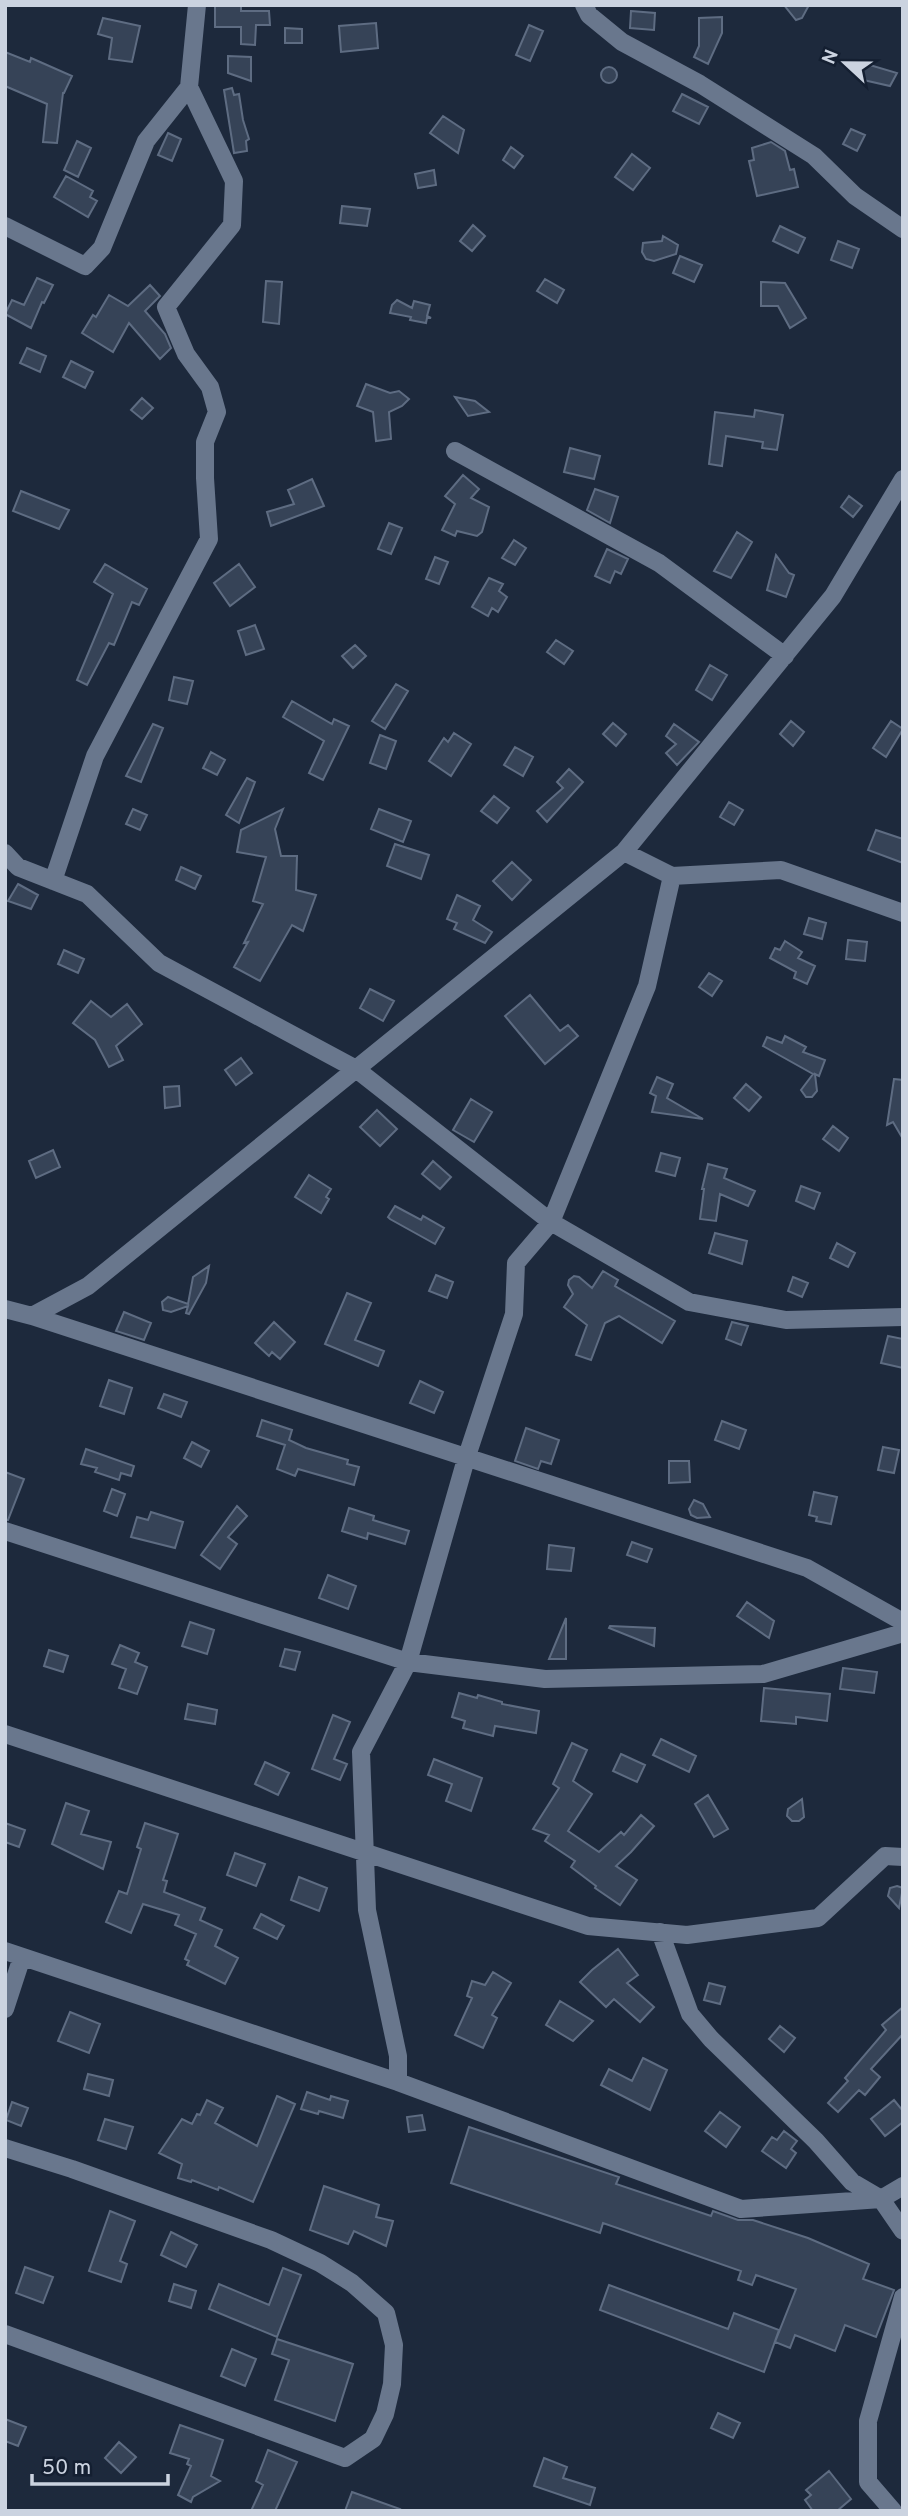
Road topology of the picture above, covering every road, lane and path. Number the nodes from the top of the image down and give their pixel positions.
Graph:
1 (197, 5) edge
2 (584, 5) edge
3 (189, 87) junction
4 (5, 226) edge
5 (903, 229) edge
6 (454, 451) dead end
7 (903, 479) edge
8 (785, 656) junction
9 (624, 852) junction
10 (5, 853) edge
11 (672, 876) junction
12 (53, 881) junction
13 (903, 914) edge
14 (356, 1069) junction
15 (551, 1222) junction
16 (5, 1309) edge
17 (32, 1316) junction
18 (903, 1317) edge
19 (466, 1459) junction
20 (5, 1531) edge
21 (903, 1622) edge
22 (903, 1633) edge
23 (408, 1662) junction
24 (5, 1734) edge
25 (365, 1854) junction
26 (903, 1857) edge
27 (660, 1932) junction
28 (14, 1954) edge
29 (5, 2009) edge
30 (398, 2082) junction
31 (5, 2148) edge
32 (903, 2186) edge
33 (881, 2199) junction
34 (903, 2231) edge
35 (903, 2297) edge
36 (5, 2334) edge
37 (893, 2511) edge

1 - 3 street
2 - 5 street
3 - 4 street
3 - 12 street
6 - 8 street
7 - 8 street
8 - 9 street
9 - 11 street
9 - 14 street
10 - 12 street
11 - 13 street
11 - 15 street
12 - 14 street
14 - 15 street
14 - 17 street
15 - 18 street
15 - 19 street
16 - 17 street
17 - 19 street
19 - 21 street
19 - 23 street
20 - 23 street
22 - 23 street
23 - 25 street
24 - 25 street
25 - 27 street
25 - 30 street
26 - 27 street
27 - 33 street
28 - 29 street
28 - 30 street
30 - 33 street
31 - 36 street
32 - 33 street
33 - 34 street
35 - 37 street

